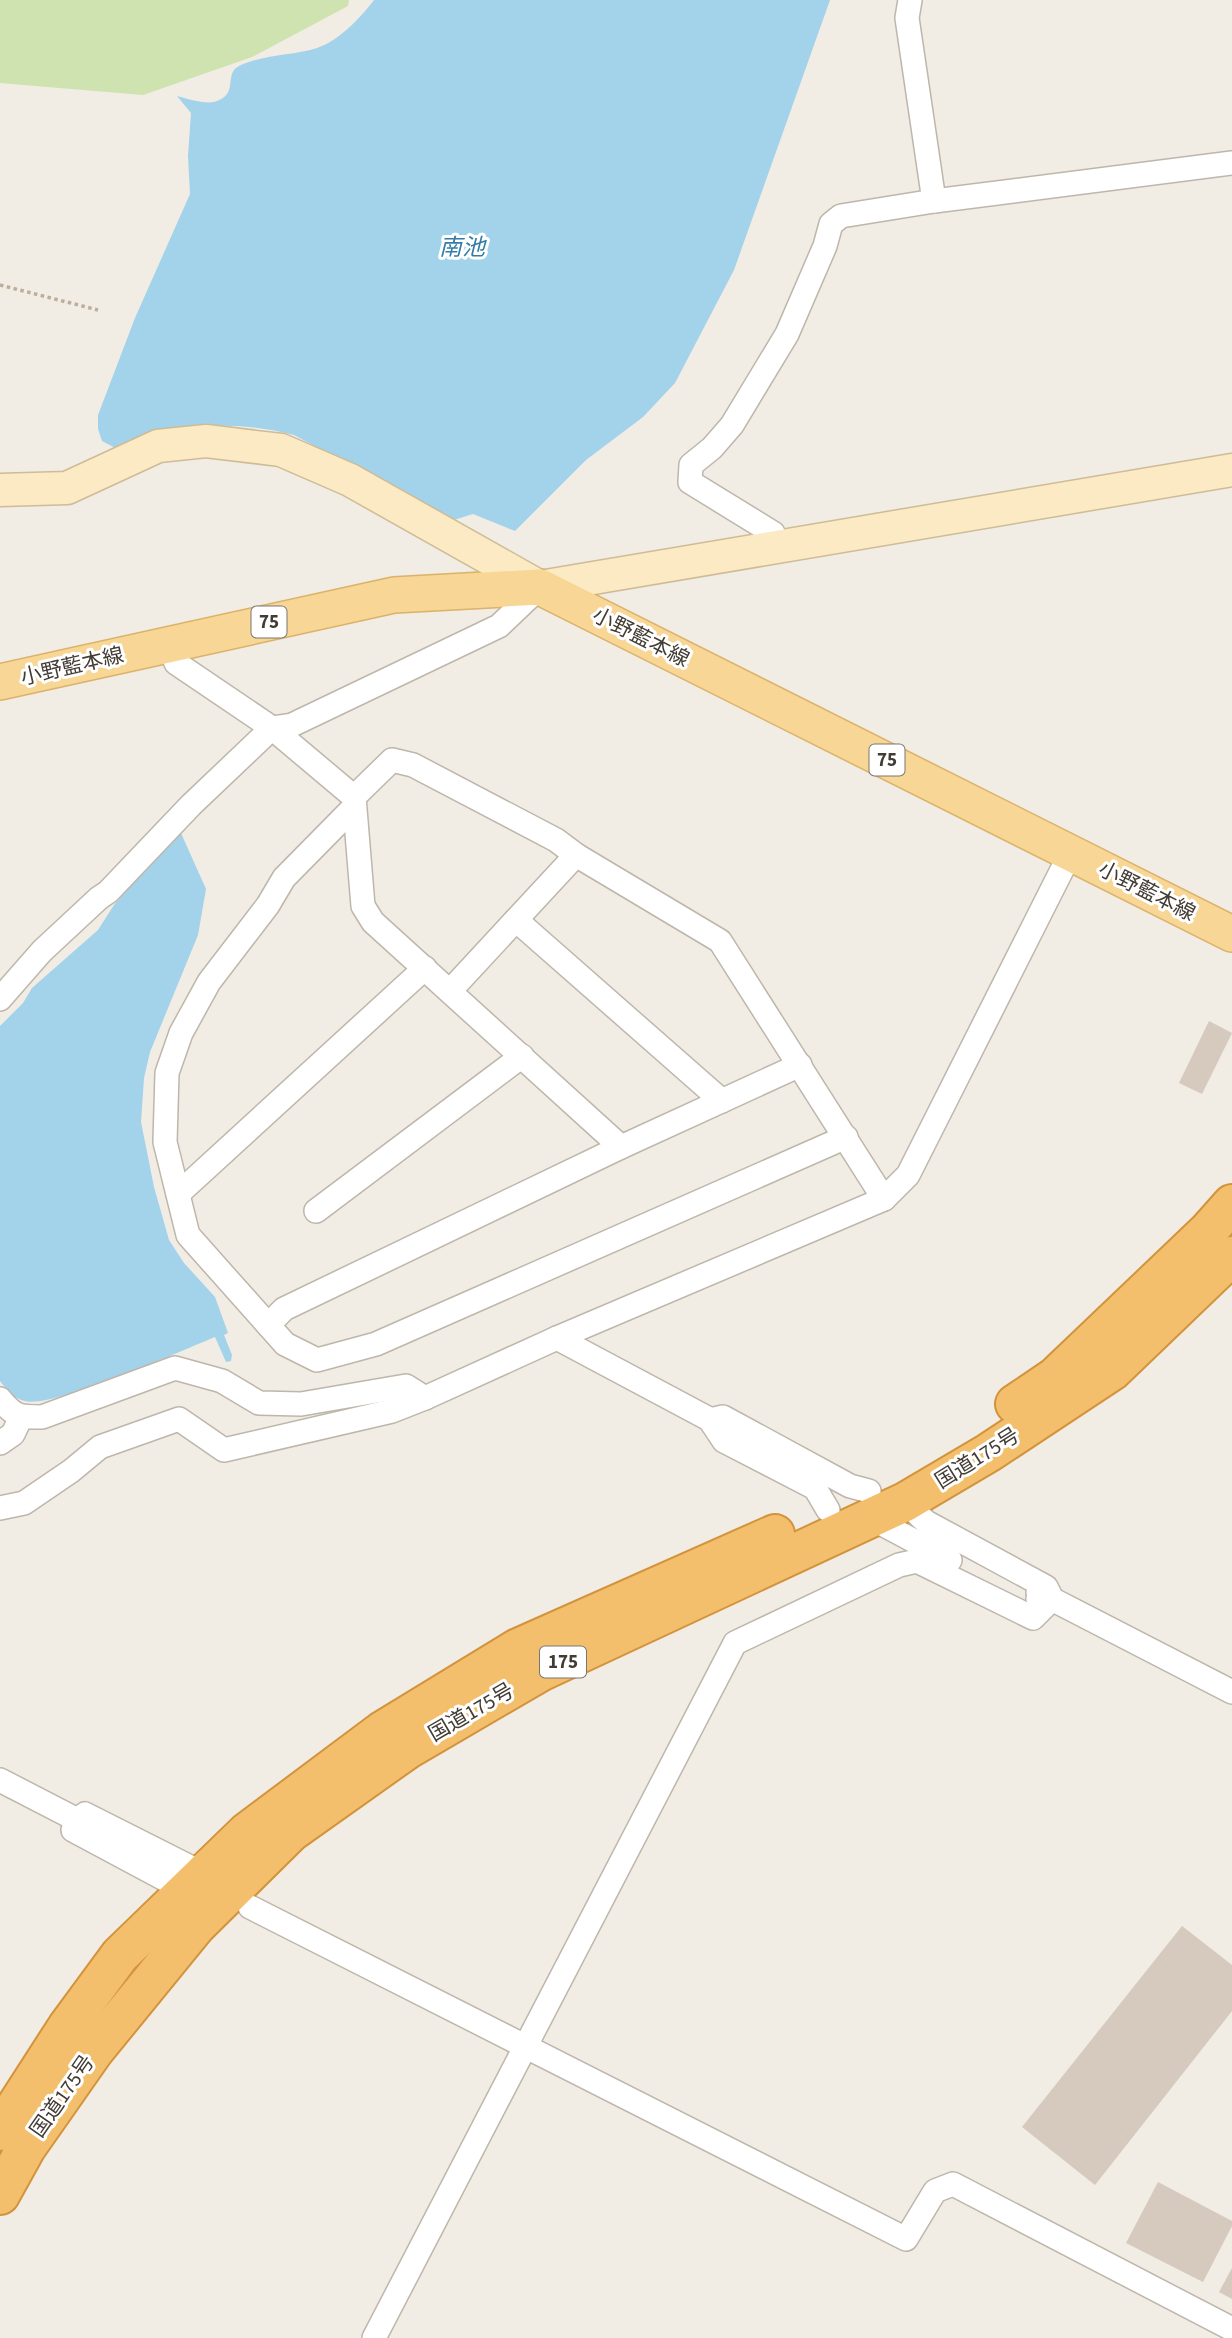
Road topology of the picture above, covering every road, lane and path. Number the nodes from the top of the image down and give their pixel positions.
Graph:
1 (910, 0) edge
2 (1232, 163) edge
3 (934, 201) junction
4 (0, 285) edge
5 (98, 310) dead end
6 (1232, 470) edge
7 (0, 490) edge
8 (776, 545) junction
9 (540, 587) junction
10 (169, 644) junction
11 (0, 682) edge
12 (272, 728) junction
13 (354, 802) junction
14 (1071, 852) junction
15 (576, 855) junction
16 (516, 920) junction
17 (1231, 931) edge
18 (425, 968) junction
19 (450, 991) junction
20 (0, 999) edge
21 (522, 1056) junction
22 (800, 1065) junction
23 (722, 1101) junction
24 (846, 1137) junction
25 (621, 1147) junction
26 (178, 1194) junction
27 (884, 1199) junction
28 (1232, 1204) edge
29 (316, 1211) dead end
30 (1232, 1256) edge
31 (268, 1325) junction
32 (557, 1338) junction
33 (425, 1398) junction
34 (0, 1399) edge
35 (21, 1417) junction
36 (710, 1420) junction
37 (0, 1443) edge
38 (828, 1497) junction
39 (870, 1504) junction
40 (0, 1508) edge
41 (910, 1515) junction
42 (1052, 1599) junction
43 (1232, 1692) edge
44 (0, 1780) edge
45 (211, 1889) junction
46 (526, 2046) junction
47 (0, 2131) edge
48 (0, 2195) edge
49 (1232, 2329) edge
50 (374, 2338) edge

1 - 3 street
2 - 3 street
3 - 8 street
4 - 5 path
6 - 8 street
7 - 9 street
8 - 9 street
9 - 10 main road, 小野藍本線 / 75
9 - 12 street
9 - 14 main road, 小野藍本線 / 75
10 - 11 main road, 小野藍本線 / 75
10 - 12 street
12 - 13 street
12 - 20 street
13 - 15 street
13 - 18 street
13 - 26 street
14 - 17 main road, 小野藍本線 / 75
14 - 27 street
15 - 16 street
15 - 22 street
16 - 19 street
16 - 23 street
18 - 19 street
18 - 26 street
19 - 21 street
21 - 25 street
21 - 29 street
22 - 23 street
22 - 24 street
23 - 25 street
24 - 27 street
24 - 31 street
25 - 31 street
26 - 31 street
27 - 32 street
28 - 39 highway, 国道175号 / 175
30 - 41 highway, 国道175号 / 175
32 - 33 street
32 - 36 street
33 - 35 street
33 - 40 street
34 - 35 street
35 - 37 street
36 - 38 street
36 - 39 street
38 - 39 highway, 国道175号 / 175
38 - 45 highway, 国道175号 / 175
39 - 41 highway, 国道175号 / 175
39 - 42 street
39 - 45 highway, 国道175号 / 175
41 - 42 street
42 - 43 street
42 - 46 street
44 - 45 street
45 - 46 street
45 - 47 highway, 国道175号 / 175
45 - 48 highway, 国道175号 / 175
46 - 49 street
46 - 50 street

